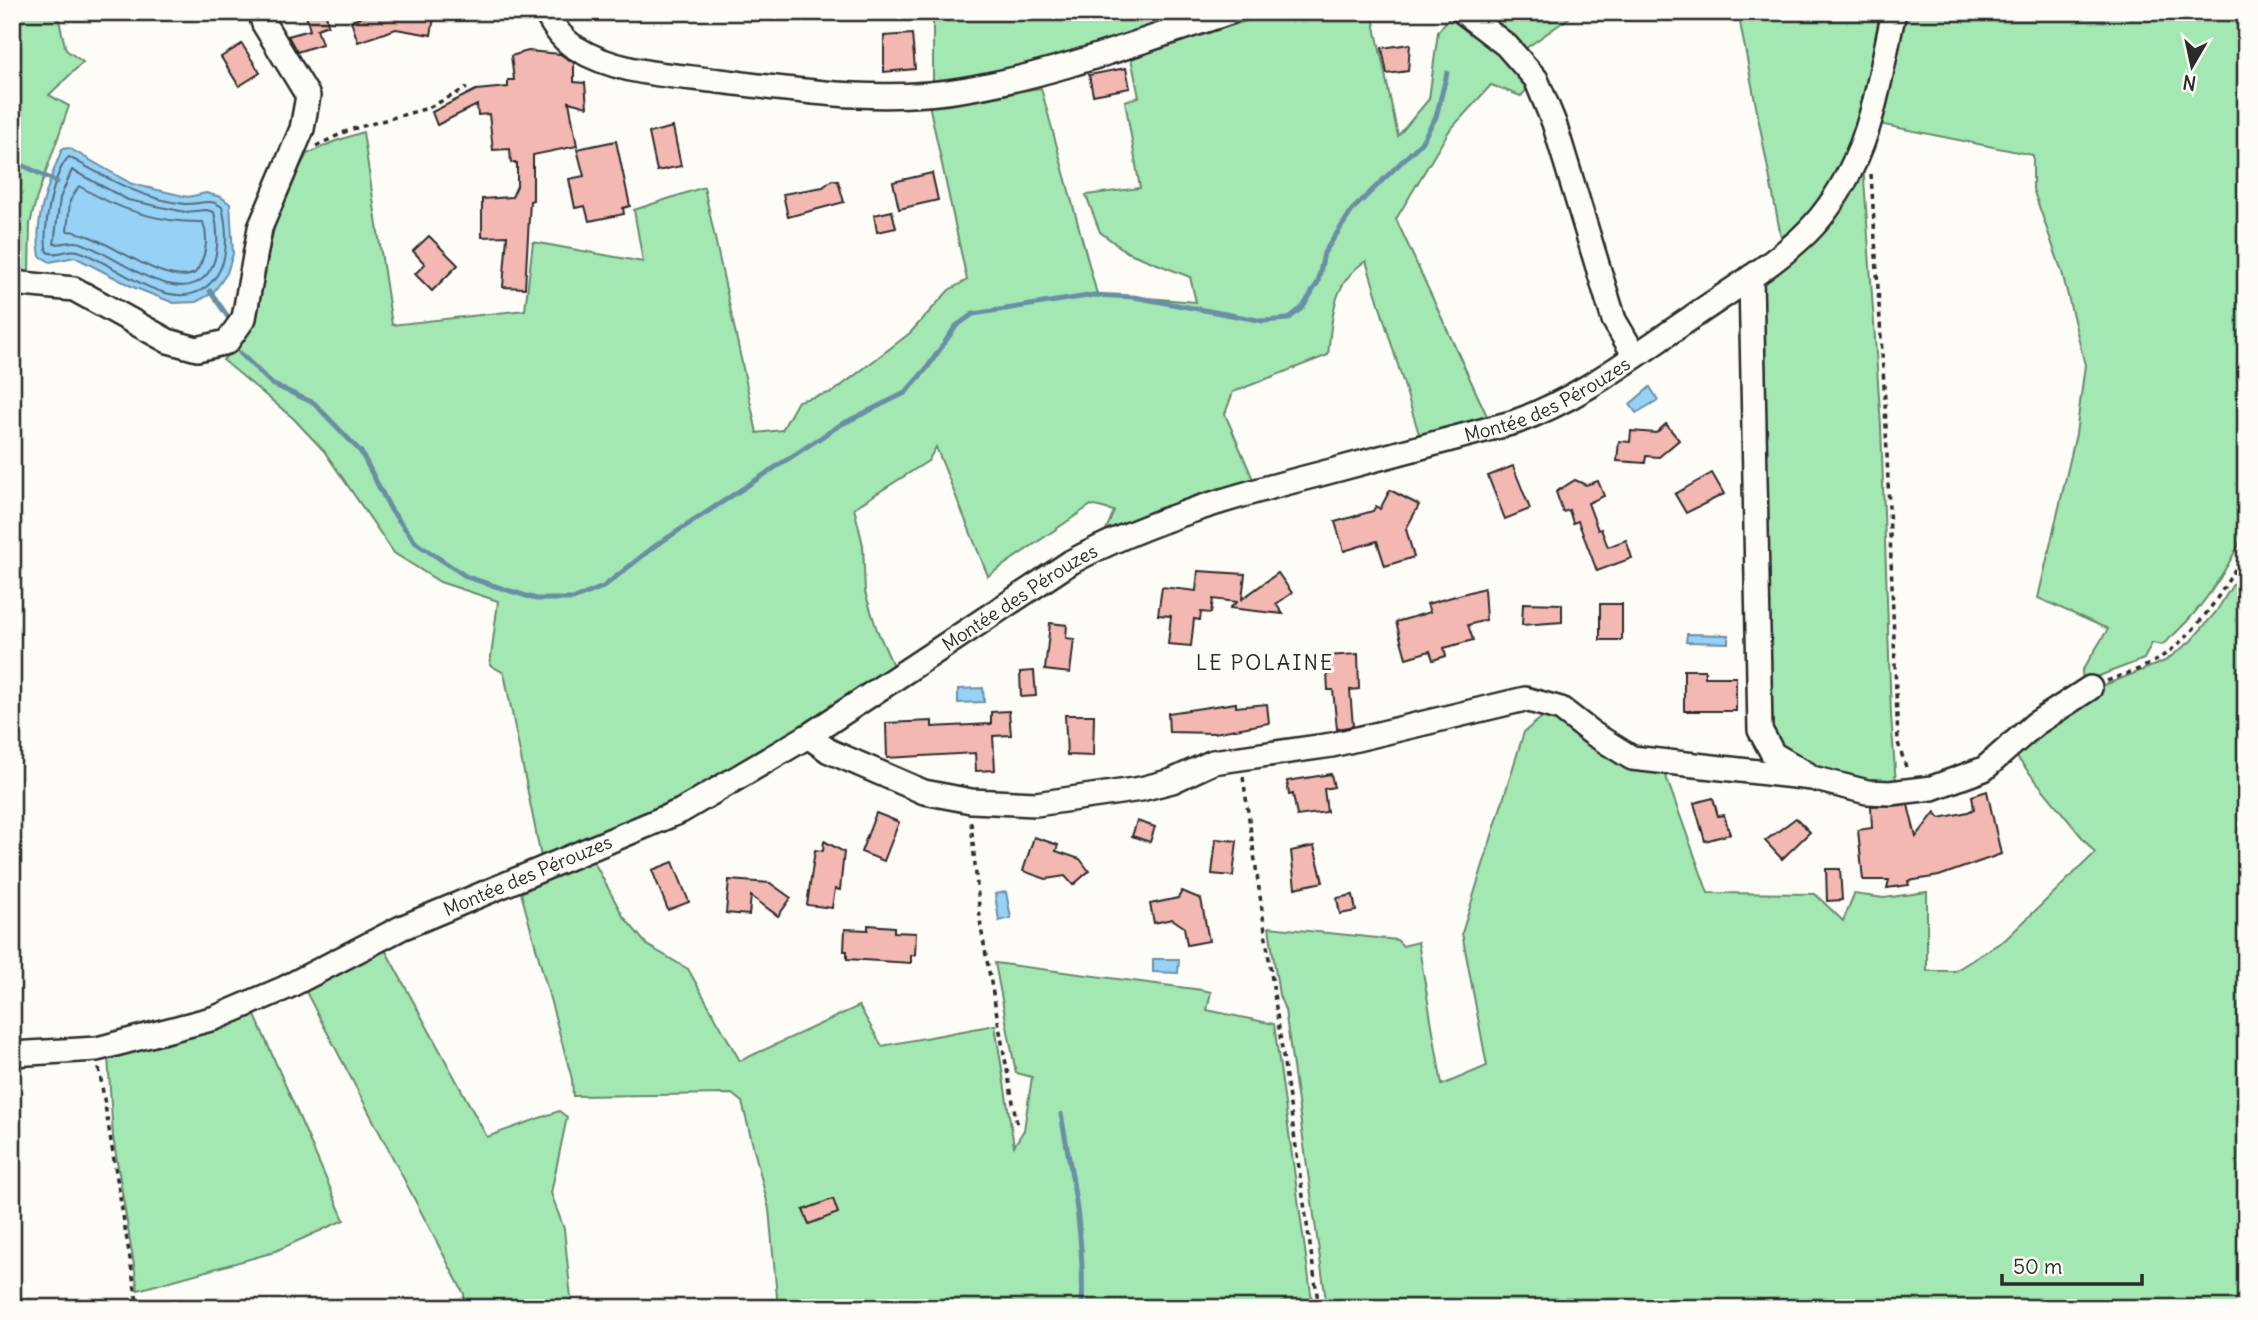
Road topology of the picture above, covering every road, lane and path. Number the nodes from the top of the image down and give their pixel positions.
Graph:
1 (260, 12) edge
2 (546, 12) edge
3 (1230, 12) edge
4 (1463, 12) edge
5 (1894, 12) edge
6 (467, 88) dead end
7 (1863, 140) junction
8 (289, 159) junction
9 (1751, 277) junction
10 (12, 283) edge
11 (1635, 356) junction
12 (2246, 549) edge
13 (2090, 688) joint
14 (808, 736) junction
15 (1240, 758) junction
16 (1812, 778) junction
17 (1914, 792) junction
18 (971, 801) junction
19 (97, 1049) junction
20 (12, 1054) edge
21 (1017, 1124) dead end
22 (138, 1308) edge
23 (1319, 1308) edge

1 - 8 street
2 - 3 street
4 - 11 street
5 - 7 street, Montée des Pérouzes
6 - 8 path
7 - 9 street, Montée des Pérouzes
7 - 17 path
8 - 10 street
9 - 11 street, Montée des Pérouzes
9 - 16 street
11 - 14 street, Montée des Pérouzes
12 - 13 path
13 - 17 street
14 - 18 street
14 - 19 street, Montée des Pérouzes
15 - 16 street
15 - 18 street
15 - 23 path
16 - 17 street
18 - 21 path
19 - 20 street, Montée des Pérouzes
19 - 22 path

